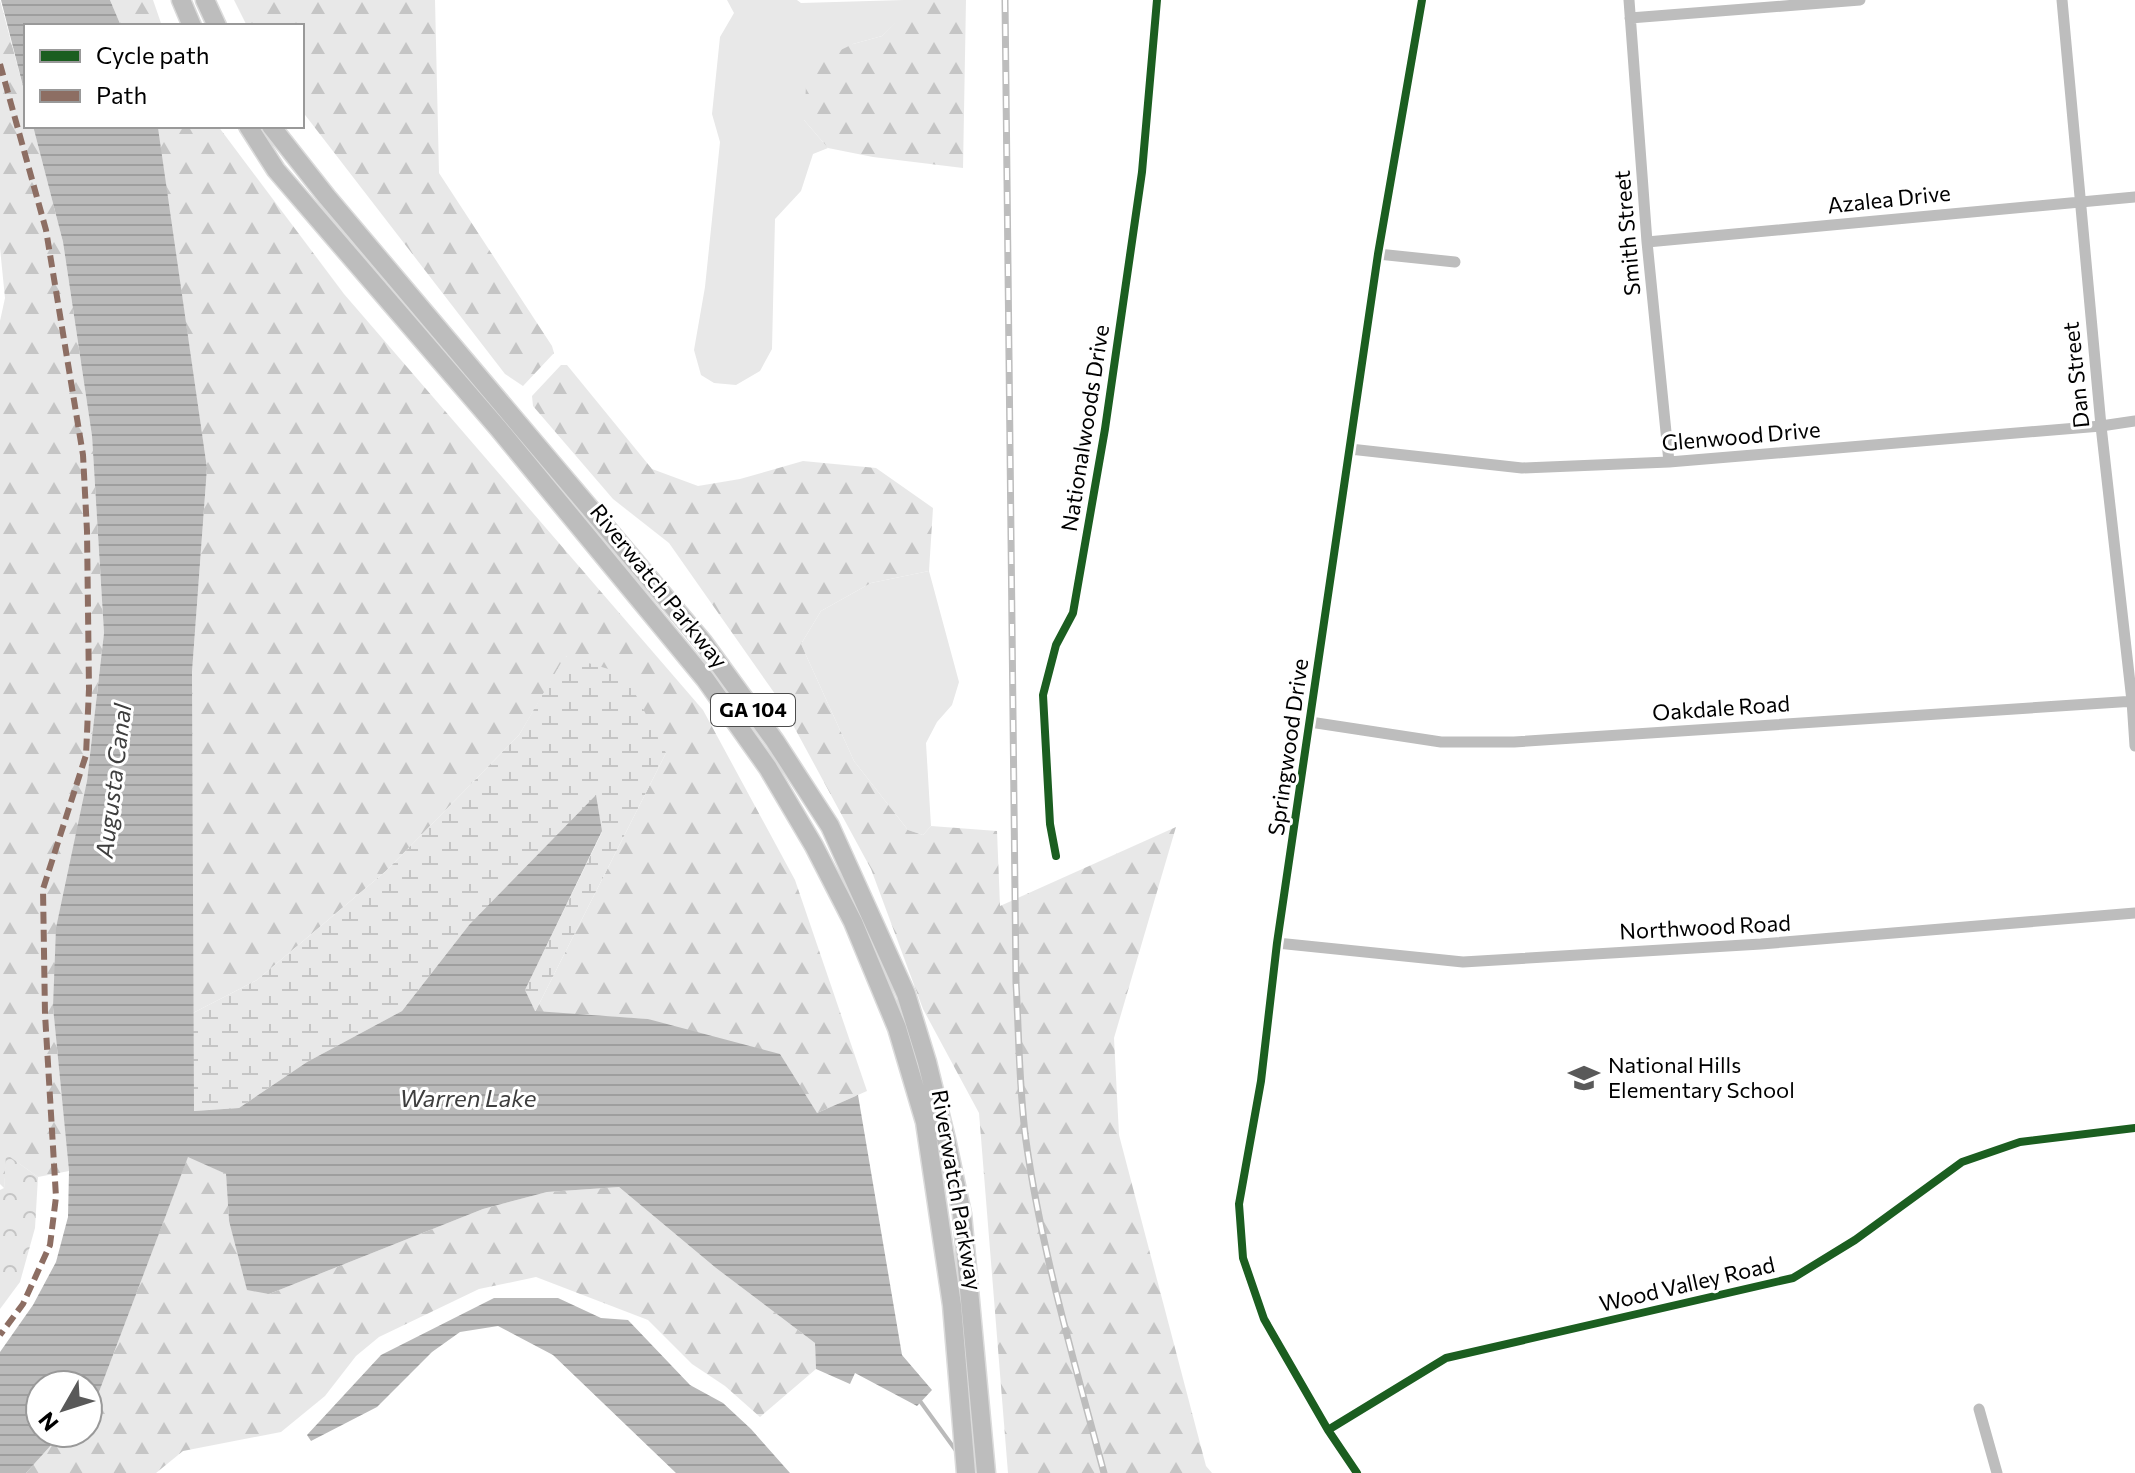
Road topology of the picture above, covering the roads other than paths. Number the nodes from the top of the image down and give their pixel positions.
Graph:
1 (181, 0) edge
2 (205, 0) edge
3 (1157, 0) edge
4 (1422, 0) edge
5 (1629, 0) edge
6 (1860, 0) edge
7 (2062, 0) edge
8 (1630, 18) junction
9 (191, 24) edge
10 (216, 24) edge
11 (249, 128) edge
12 (273, 128) edge
13 (2135, 197) edge
14 (2079, 201) junction
15 (1647, 242) junction
16 (1378, 254) junction
17 (1455, 262) dead end
18 (2135, 421) edge
19 (2101, 426) junction
20 (1350, 449) junction
21 (1669, 462) junction
22 (2134, 701) edge
23 (1310, 722) junction
24 (2135, 746) edge
25 (1056, 856) dead end
26 (2135, 913) edge
27 (1277, 943) junction
28 (2135, 1128) edge
29 (1979, 1409) dead end
30 (1328, 1430) junction
31 (966, 1473) edge
32 (986, 1473) edge
33 (1357, 1473) edge
34 (1997, 1473) edge

1 - 9 main road
2 - 10 main road
3 - 25 street, Nationalwoods Drive
4 - 16 street, Springwood Drive
5 - 8 street, Smith Street
6 - 8 street
7 - 14 street, Dan Street
8 - 15 street, Smith Street
11 - 31 main road, Riverwatch Parkway / GA 104
12 - 32 main road, Riverwatch Parkway / GA 104
13 - 14 street, Azalea Drive
14 - 15 street, Azalea Drive
14 - 19 street, Dan Street
15 - 21 street, Smith Street
16 - 17 street
16 - 20 street, Springwood Drive
18 - 19 street, Glenwood Drive
19 - 21 street, Glenwood Drive
19 - 22 street, Dan Street
20 - 21 street, Glenwood Drive
20 - 23 street, Springwood Drive
22 - 23 street, Oakdale Road
22 - 24 street, Dan Street
23 - 27 street, Springwood Drive
26 - 27 street, Northwood Road
27 - 30 street, Springwood Drive
28 - 30 street, Wood Valley Road
29 - 34 street
30 - 33 street, Springwood Drive

